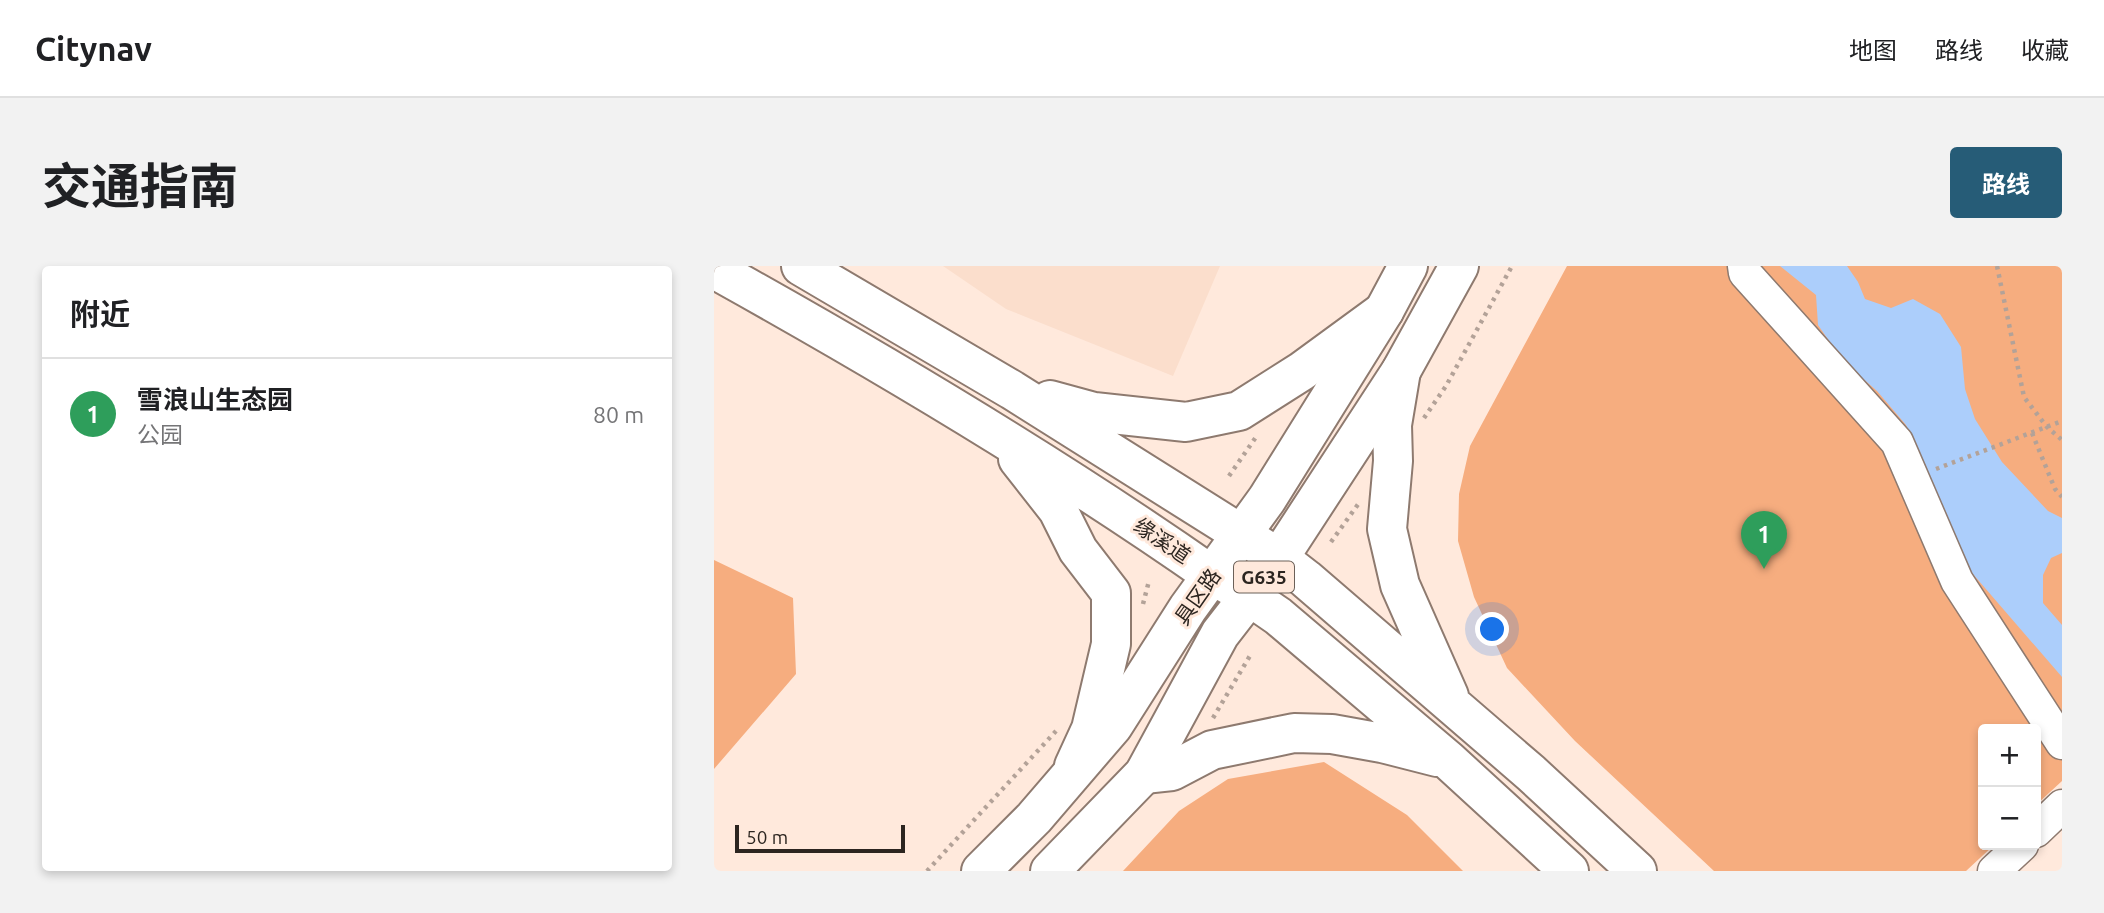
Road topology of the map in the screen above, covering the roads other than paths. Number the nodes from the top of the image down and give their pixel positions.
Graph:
1 (801, 266) edge
2 (1408, 266) edge
3 (1459, 266) edge
4 (1744, 266) edge
5 (714, 269) edge
6 (1384, 311) junction
7 (1401, 371) junction
8 (1012, 390) junction
9 (1000, 436) junction
10 (1241, 534) junction
11 (1279, 558) junction
12 (1213, 576) junction
13 (1250, 596) junction
14 (1452, 705) junction
15 (2062, 743) edge
16 (1448, 760) junction
17 (1144, 774) junction
18 (1069, 778) junction
19 (2062, 806) edge
20 (2041, 826) edge
21 (2017, 850) edge
22 (981, 871) edge
23 (1050, 871) edge
24 (1569, 871) edge
25 (1637, 871) edge
26 (1994, 871) edge

1 - 8 main road
2 - 6 main road, 具区路 / G635
3 - 7 main road, 具区路 / G635
4 - 15 street
5 - 9 main road, 缘溪道
6 - 8 main road
6 - 10 main road, 具区路 / G635
7 - 11 main road, 具区路 / G635
7 - 14 main road
8 - 10 main road
9 - 12 main road, 缘溪道
9 - 18 main road
10 - 11 main road
10 - 12 main road, 具区路 / G635
11 - 13 main road, 具区路 / G635
11 - 14 main road
12 - 13 main road, 缘溪道
12 - 18 main road, 具区路 / G635
13 - 16 main road, 缘溪道
13 - 17 main road, 具区路 / G635
14 - 25 main road
16 - 17 main road
16 - 24 main road, 缘溪道
17 - 23 main road, 具区路 / G635
18 - 22 main road, 具区路 / G635
19 - 20 street
21 - 26 street

